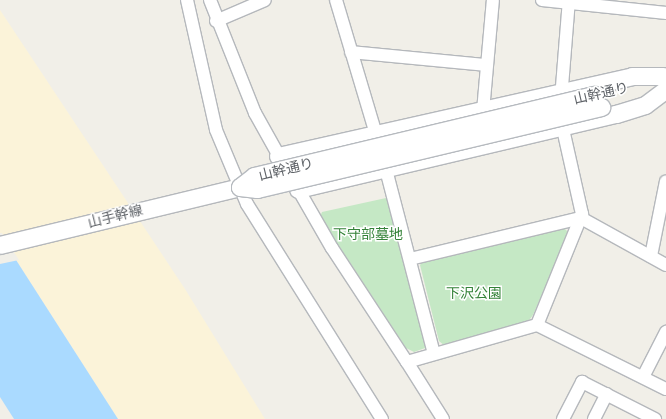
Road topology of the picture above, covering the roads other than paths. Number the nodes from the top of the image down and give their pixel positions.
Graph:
1 (187, 0) edge
2 (210, 0) edge
3 (265, 0) edge
4 (336, 0) edge
5 (493, 0) edge
6 (542, 0) edge
7 (569, 1) edge
8 (666, 14) edge
9 (216, 20) junction
10 (352, 52) junction
11 (486, 65) junction
12 (665, 82) edge
13 (561, 92) junction
14 (483, 111) junction
15 (561, 127) junction
16 (376, 134) junction
17 (278, 156) junction
18 (385, 168) junction
19 (666, 181) edge
20 (237, 187) junction
21 (298, 189) junction
22 (581, 218) junction
23 (0, 245) edge
24 (651, 256) junction
25 (410, 259) junction
26 (666, 265) edge
27 (538, 325) junction
28 (666, 332) edge
29 (434, 354) junction
30 (407, 362) junction
31 (643, 377) junction
32 (666, 389) edge
33 (607, 394) junction
34 (382, 419) edge
35 (443, 419) edge
36 (563, 419) edge
37 (594, 419) edge
38 (654, 419) edge

1 - 20 street
2 - 9 street
3 - 9 street
4 - 10 street
5 - 11 street
6 - 7 street
7 - 8 street
7 - 13 street
9 - 17 street
10 - 11 street
10 - 16 street
11 - 14 street
12 - 13 street
12 - 15 street
12 - 20 street, 山幹通り, bridge
13 - 14 street
13 - 15 street
14 - 16 street
15 - 18 street
15 - 22 street
16 - 17 street
16 - 18 street
17 - 21 street
18 - 21 street
18 - 25 street
19 - 24 street
20 - 23 street, 山手幹線
20 - 34 street
21 - 30 street
22 - 24 street
22 - 25 street
22 - 27 street
24 - 26 street
25 - 29 street
27 - 29 street
27 - 31 street
28 - 31 street
29 - 30 street
30 - 35 street
31 - 32 street
33 - 36 street
33 - 37 street
33 - 38 street

